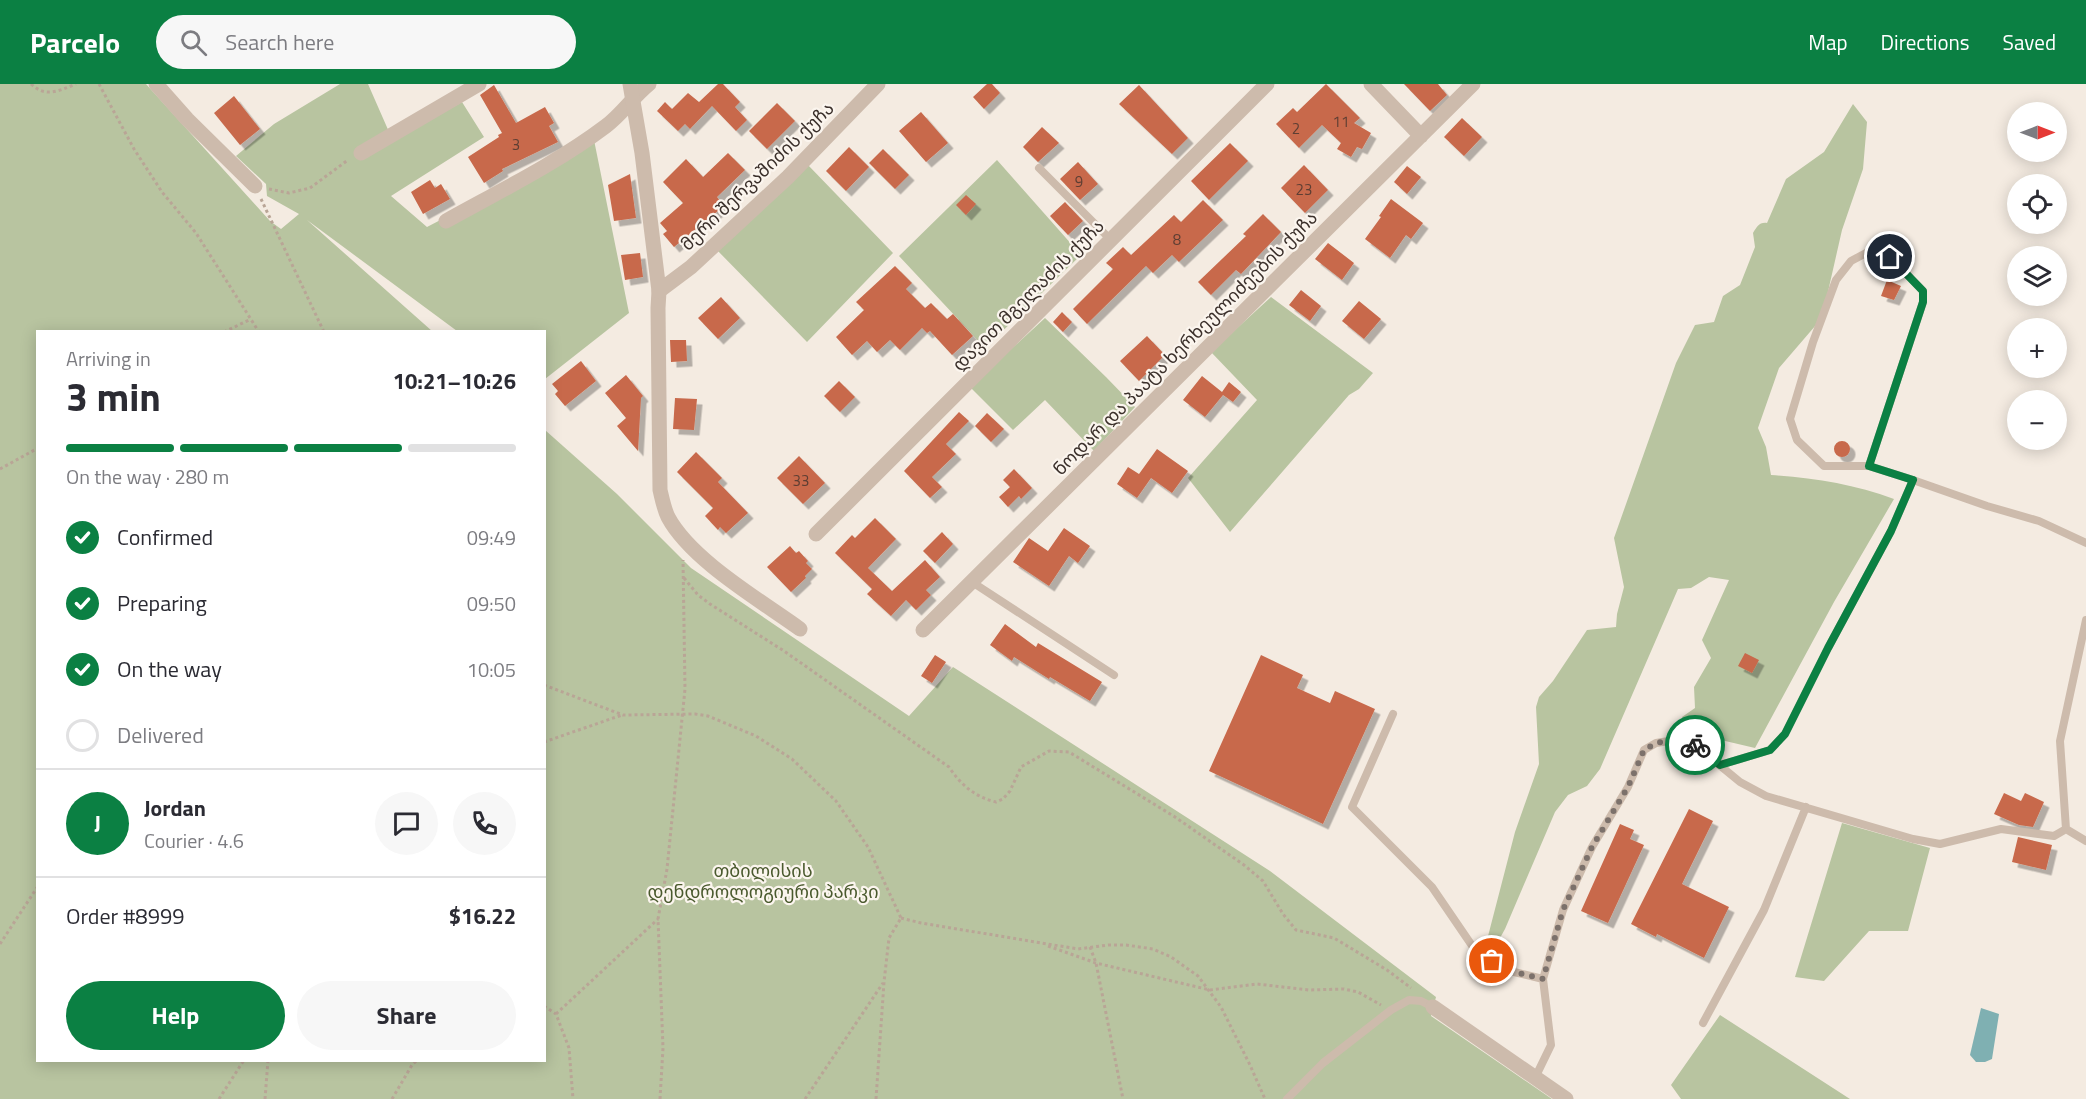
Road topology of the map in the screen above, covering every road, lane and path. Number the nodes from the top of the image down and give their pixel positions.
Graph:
1 (31, 84) edge
2 (76, 84) edge
3 (99, 84) edge
4 (156, 84) edge
5 (479, 84) edge
6 (649, 84) edge
7 (878, 84) edge
8 (1268, 84) edge
9 (1371, 84) edge
10 (1473, 84) edge
11 (631, 91) edge
12 (1421, 136) junction
13 (361, 153) joint
14 (1039, 168) dead end
15 (255, 186) junction
16 (446, 221) dead end
17 (1111, 240) junction
18 (660, 291) junction
19 (251, 319) junction
20 (228, 330) edge
21 (258, 330) edge
22 (323, 330) edge
23 (36, 449) edge
24 (1869, 466) junction
25 (0, 469) edge
26 (1913, 480) junction
27 (816, 534) dead end
28 (2086, 543) edge
29 (683, 560) dead end
30 (684, 578) junction
31 (972, 582) junction
32 (2086, 621) edge
33 (800, 629) dead end
34 (923, 630) dead end
35 (1114, 675) dead end
36 (546, 686) edge
37 (1393, 714) dead end
38 (623, 715) junction
39 (681, 715) junction
40 (546, 741) edge
41 (1720, 765) junction
42 (1806, 807) junction
43 (2066, 829) junction
44 (2086, 841) edge
45 (36, 889) edge
46 (901, 918) junction
47 (658, 919) junction
48 (1040, 943) junction
49 (0, 944) edge
50 (1090, 947) junction
51 (1096, 963) junction
52 (1543, 979) junction
53 (884, 982) junction
54 (1210, 990) junction
55 (1427, 1004) junction
56 (546, 1007) edge
57 (1391, 1010) junction
58 (556, 1014) junction
59 (1703, 1023) dead end
60 (243, 1062) edge
61 (268, 1062) edge
62 (415, 1062) edge
63 (1535, 1078) junction
64 (219, 1099) edge
65 (265, 1099) edge
66 (392, 1099) edge
67 (573, 1099) edge
68 (660, 1099) edge
69 (805, 1099) edge
70 (876, 1099) edge
71 (1124, 1099) edge
72 (1265, 1099) edge
73 (1287, 1099) edge
74 (1566, 1099) edge

1 - 2 path
3 - 19 path
4 - 15 street
5 - 13 street
6 - 11 street
7 - 18 street, მერი შერვაშიძის ქუჩა
8 - 17 street, დავით მგელაძის ქუჩა
9 - 12 street
10 - 12 street, ნოდარ და პაატა ხერხეულიძეების ქუჩა
11 - 16 street
11 - 18 street
12 - 31 street, ნოდარ და პაატა ხერხეულიძეების ქუჩა
13 - 15 path
14 - 17 lane
15 - 22 path
17 - 27 street, დავით მგელაძის ქუჩა
18 - 33 street
19 - 20 path
19 - 21 path
23 - 25 path
24 - 24 lane
24 - 26 lane
26 - 28 lane
26 - 41 lane
29 - 30 path
30 - 39 path
30 - 55 path
31 - 34 street, ნოდარ და პაატა ხერხეულიძეების ქუჩა
31 - 35 lane
32 - 43 lane
36 - 38 path
37 - 52 lane
38 - 39 path
38 - 40 path
39 - 46 path
39 - 47 path
41 - 42 lane
41 - 52 lane
42 - 43 lane
42 - 59 lane
43 - 44 lane
45 - 49 path
46 - 48 path
46 - 53 path
47 - 58 path
47 - 68 path
48 - 50 path
48 - 51 path
50 - 51 path
50 - 54 path
51 - 54 path
51 - 71 path
52 - 63 lane
53 - 69 path
53 - 70 path
54 - 57 path
54 - 72 path
55 - 57 lane
55 - 63 street
56 - 58 path
57 - 73 lane
58 - 67 path
60 - 64 path
61 - 65 path
62 - 66 path
63 - 74 street

